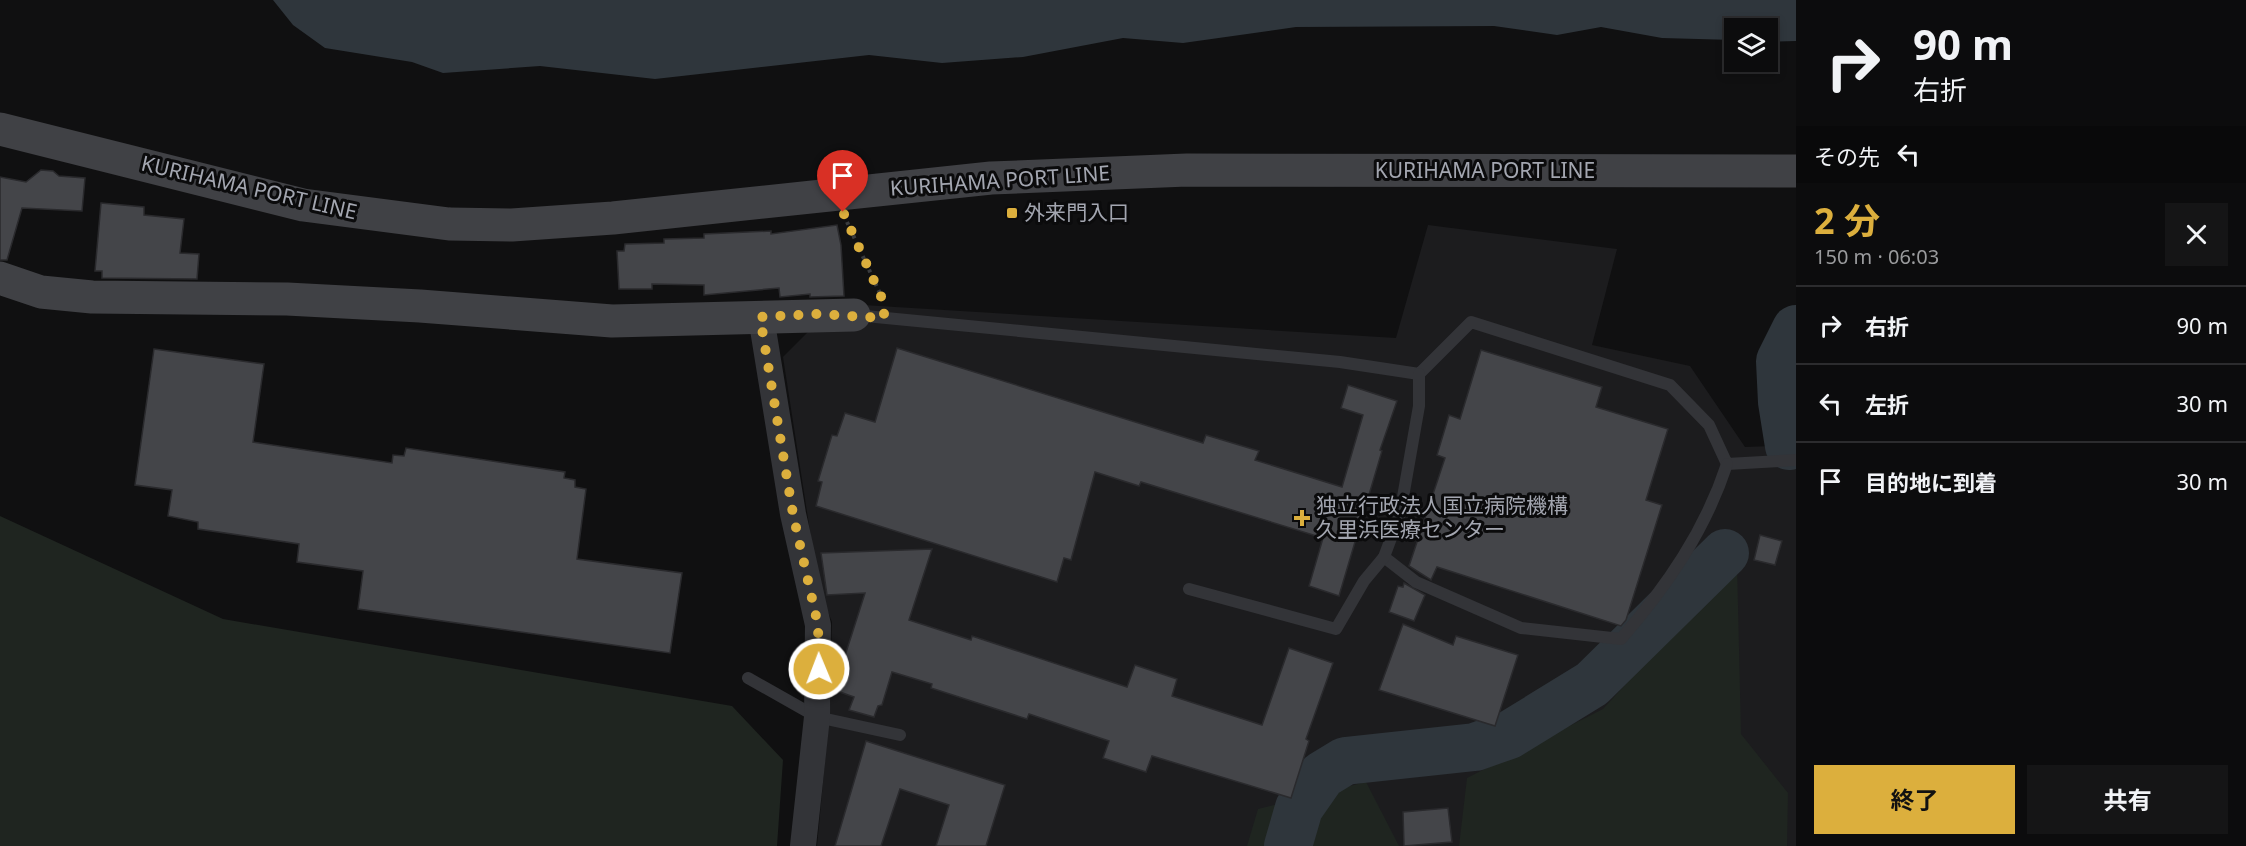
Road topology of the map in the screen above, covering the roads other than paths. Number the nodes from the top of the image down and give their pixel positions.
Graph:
1 (0, 129) edge
2 (1796, 171) edge
3 (0, 278) edge
4 (869, 316) joint
5 (760, 317) junction
6 (1419, 374) junction
7 (1796, 460) edge
8 (1727, 464) junction
9 (1384, 557) junction
10 (1189, 589) dead end
11 (748, 678) dead end
12 (817, 717) junction
13 (900, 735) dead end
14 (803, 846) edge

1 - 2 main road, KURIHAMA PORT LINE
3 - 5 main road
4 - 5 main road
4 - 6 lane
5 - 12 street
6 - 8 lane
6 - 9 lane
7 - 8 lane
8 - 9 lane
9 - 10 lane
11 - 12 lane
12 - 13 lane
12 - 14 street

